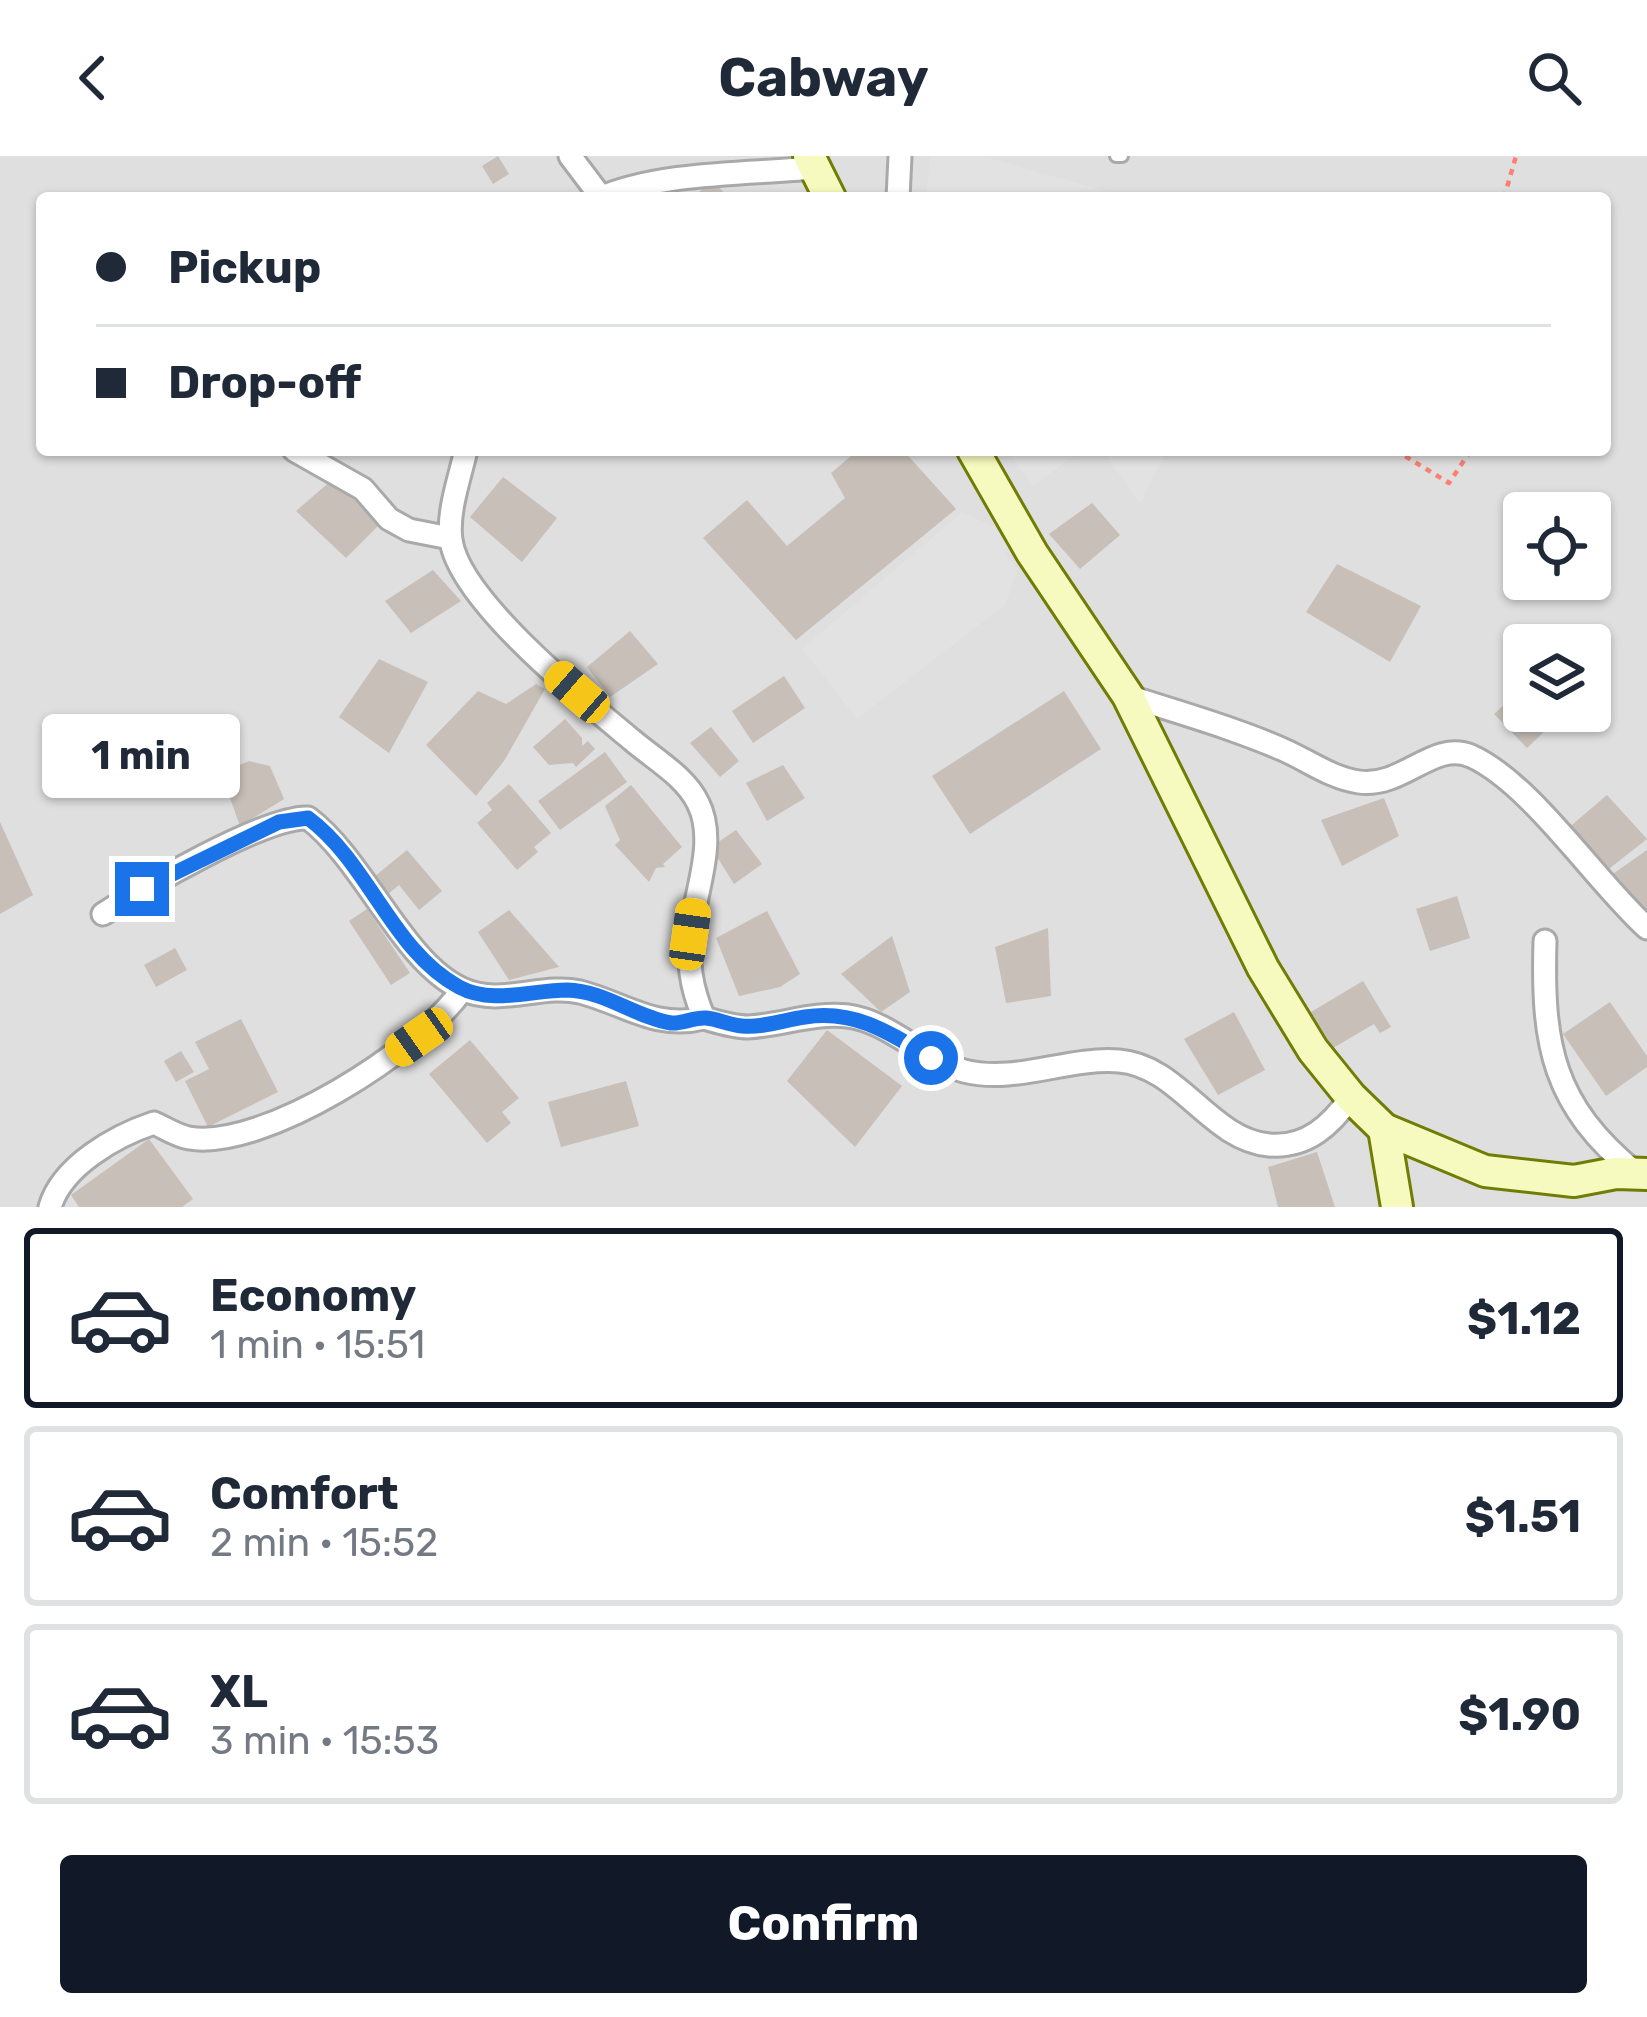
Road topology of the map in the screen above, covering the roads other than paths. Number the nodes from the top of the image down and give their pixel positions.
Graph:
1 (570, 156) edge
2 (900, 156) edge
3 (811, 162) edge
4 (596, 192) edge
5 (615, 192) edge
6 (827, 192) edge
7 (898, 192) edge
8 (305, 456) edge
9 (465, 456) edge
10 (977, 456) edge
11 (450, 538) junction
12 (1128, 696) junction
13 (103, 914) dead end
14 (1647, 928) edge
15 (1544, 941) dead end
16 (462, 990) junction
17 (704, 1018) junction
18 (1351, 1097) junction
19 (1384, 1129) junction
20 (1642, 1174) edge
21 (50, 1207) edge
22 (1396, 1207) edge

1 - 4 street
2 - 7 street
3 - 5 street
3 - 6 street
8 - 11 street
9 - 11 street
10 - 12 street
11 - 17 street
12 - 14 street
12 - 18 street
13 - 16 street
15 - 20 street
16 - 17 street
16 - 21 street
17 - 18 street
18 - 19 street
19 - 20 street
19 - 22 street

